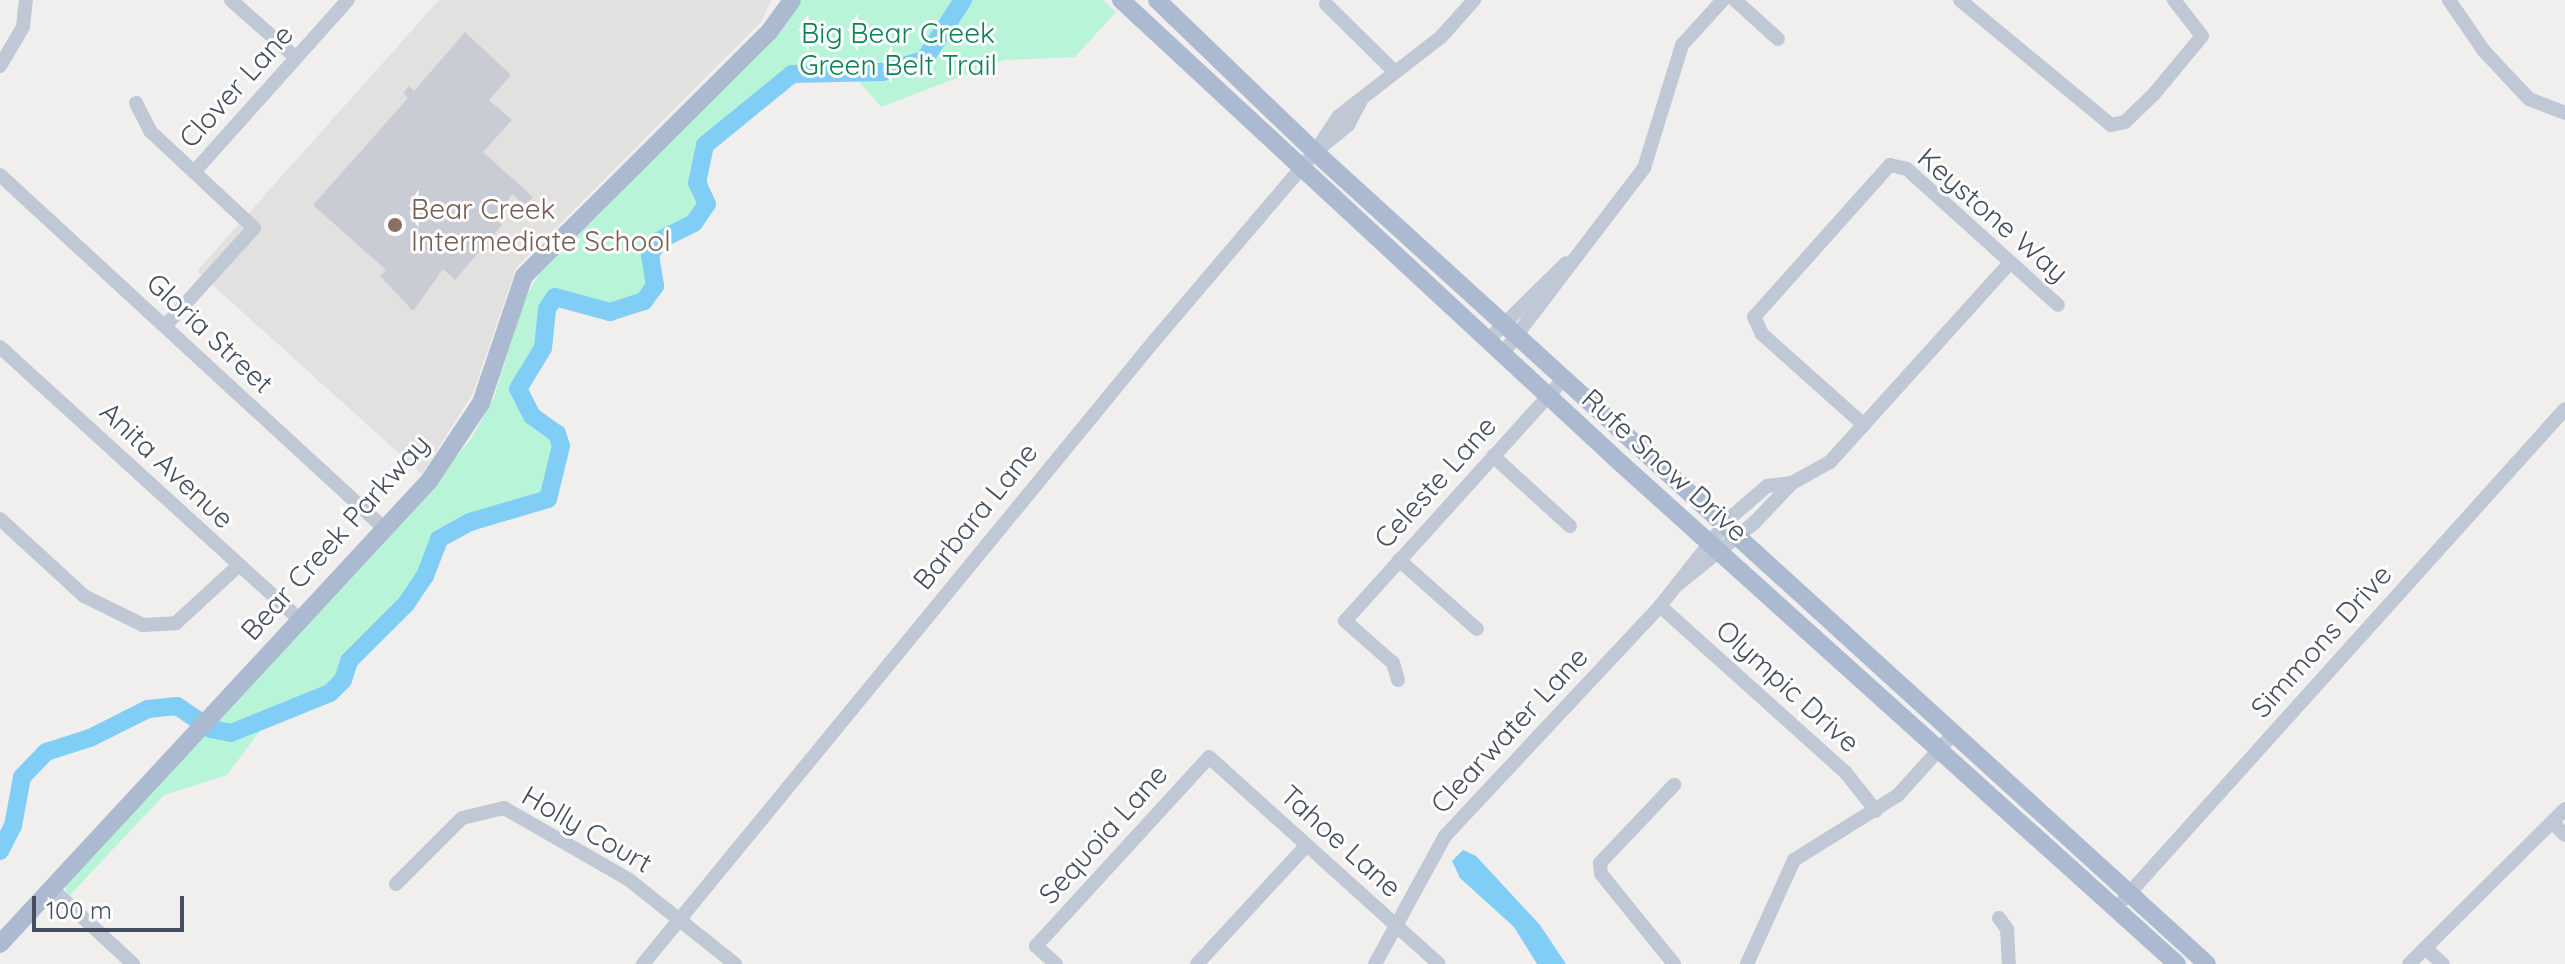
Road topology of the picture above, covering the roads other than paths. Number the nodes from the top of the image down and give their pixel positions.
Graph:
1 (26, 0) edge
2 (231, 0) edge
3 (348, 0) edge
4 (792, 0) edge
5 (1121, 0) edge
6 (1474, 0) edge
7 (1723, 0) edge
8 (1735, 0) edge
9 (1960, 0) edge
10 (2174, 0) edge
11 (2469, 0) edge
12 (1167, 3) edge
13 (1326, 4) dead end
14 (2452, 5) edge
15 (1778, 39) dead end
16 (296, 58) junction
17 (0, 66) edge
18 (1394, 71) junction
19 (136, 103) dead end
20 (2565, 113) edge
21 (1315, 152) junction
22 (1302, 167) junction
23 (194, 172) junction
24 (0, 175) edge
25 (1570, 261) junction
26 (2010, 263) junction
27 (2058, 305) dead end
28 (1502, 324) junction
29 (165, 326) junction
30 (1517, 337) junction
31 (1489, 339) junction
32 (0, 347) edge
33 (1503, 353) junction
34 (1564, 379) junction
35 (1548, 396) junction
36 (2565, 409) edge
37 (1864, 425) junction
38 (1493, 456) junction
39 (0, 519) edge
40 (1570, 526) dead end
41 (385, 529) junction
42 (1721, 537) junction
43 (1399, 560) junction
44 (238, 566) junction
45 (1660, 606) junction
46 (300, 620) junction
47 (1477, 629) dead end
48 (1398, 680) dead end
49 (1955, 732) junction
50 (1939, 750) junction
51 (1209, 757) joint
52 (1674, 785) dead end
53 (2565, 809) edge
54 (1876, 811) junction
55 (2552, 822) junction
56 (2565, 835) edge
57 (1307, 845) junction
58 (396, 884) dead end
59 (51, 888) junction
60 (2129, 893) junction
61 (2116, 908) junction
62 (679, 918) junction
63 (1999, 918) dead end
64 (1399, 927) junction
65 (0, 944) edge
66 (2425, 948) junction
67 (133, 964) edge
68 (643, 964) edge
69 (735, 964) edge
70 (1056, 964) edge
71 (1197, 964) edge
72 (1375, 964) edge
73 (1439, 964) edge
74 (1674, 964) edge
75 (1747, 964) edge
76 (2009, 964) edge
77 (2177, 964) edge
78 (2207, 964) edge
79 (2409, 964) edge
80 (2443, 964) edge

1 - 17 street
2 - 16 street
3 - 16 street, Clover Lane
4 - 41 main road, Bear Creek Parkway
5 - 22 main road, Rufe Snow Drive
6 - 18 street, Barbara Lane
7 - 25 street
8 - 15 street
9 - 10 street
11 - 14 street
12 - 21 main road, Rufe Snow Drive
13 - 18 street
14 - 20 street
16 - 23 street, Clover Lane
18 - 21 street, Barbara Lane
19 - 23 street
21 - 22 street, Barbara Lane
21 - 28 main road, Rufe Snow Drive
22 - 31 main road, Rufe Snow Drive
22 - 62 street, Barbara Lane
23 - 29 street
24 - 29 street, Gloria Street
25 - 28 street
25 - 30 street
26 - 27 street, Keystone Way
26 - 37 street, Clearwater Lane
26 - 37 street, Keystone Way
28 - 30 main road, Rufe Snow Drive
28 - 31 street
29 - 41 street, Gloria Street
30 - 33 street
30 - 34 main road, Rufe Snow Drive
31 - 33 main road, Rufe Snow Drive
32 - 44 street, Anita Avenue
33 - 35 main road, Rufe Snow Drive
34 - 35 street, Celeste Lane
34 - 42 main road, Rufe Snow Drive
35 - 38 street, Celeste Lane
35 - 42 main road, Rufe Snow Drive
36 - 60 street, Simmons Drive
37 - 42 street, Clearwater Lane
38 - 40 street
38 - 43 street, Celeste Lane
39 - 44 street
41 - 46 main road, Bear Creek Parkway
42 - 45 street, Clearwater Lane
42 - 49 main road, Rufe Snow Drive
42 - 50 main road, Rufe Snow Drive
43 - 47 street
43 - 48 street, Celeste Lane
44 - 46 street, Anita Avenue
45 - 54 street, Olympic Drive
45 - 64 street, Clearwater Lane
46 - 59 main road, Bear Creek Parkway
49 - 50 street
49 - 60 main road, Rufe Snow Drive
50 - 54 street
50 - 61 main road, Rufe Snow Drive
51 - 57 street, Tahoe Lane
51 - 70 street, Sequoia Lane
52 - 74 street
53 - 55 street
54 - 75 street
55 - 56 street
55 - 66 street
57 - 64 street, Tahoe Lane
57 - 71 street
58 - 62 street, Holly Court
59 - 65 main road, Bear Creek Parkway
59 - 67 street
60 - 61 street, Simmons Drive
60 - 78 main road, Rufe Snow Drive
61 - 77 main road, Rufe Snow Drive
62 - 68 street, Barbara Lane
62 - 69 street, Holly Court
63 - 76 street
64 - 72 street, Clearwater Lane
64 - 73 street, Tahoe Lane
66 - 79 street
66 - 80 street

